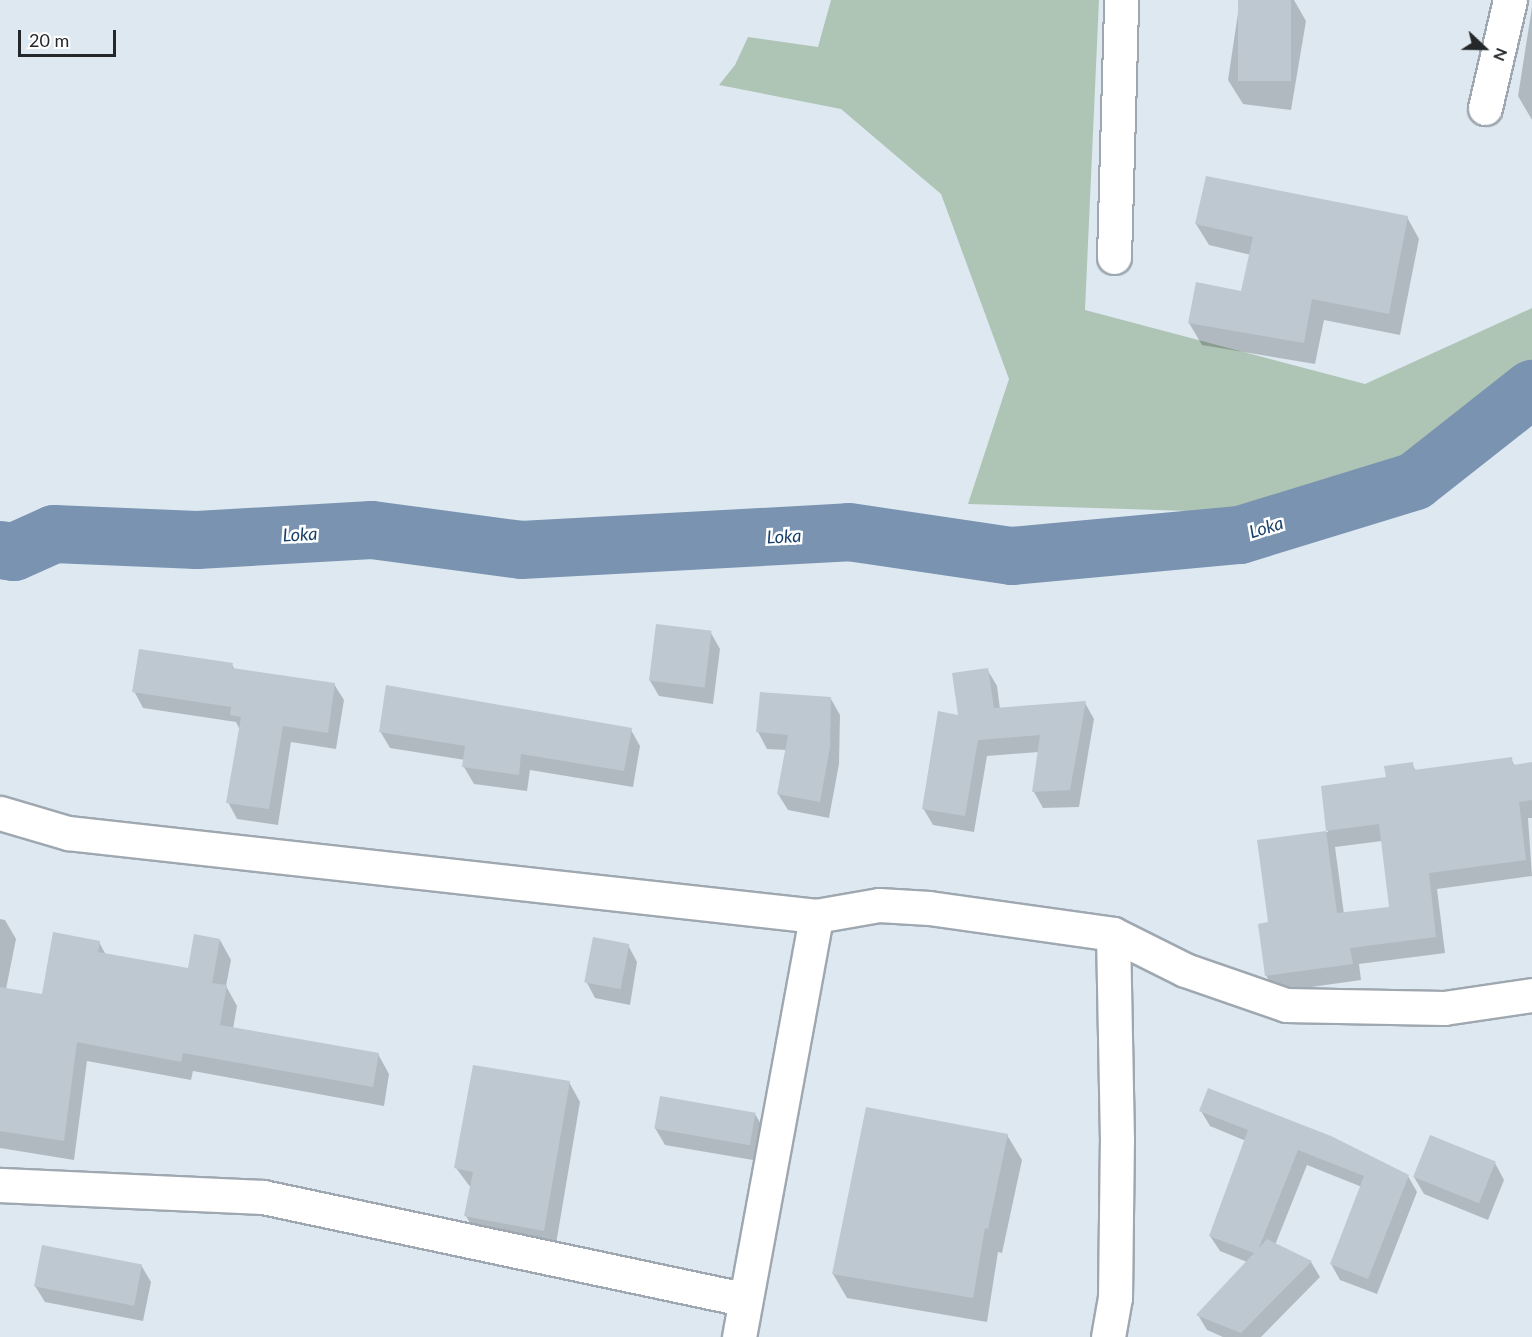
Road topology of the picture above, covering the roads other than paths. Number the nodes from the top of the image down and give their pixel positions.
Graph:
1 (1121, 0) edge
2 (1510, 0) edge
3 (1485, 108) dead end
4 (1114, 257) dead end
5 (0, 813) edge
6 (816, 916) junction
7 (1113, 934) junction
8 (1532, 995) edge
9 (0, 1185) edge
10 (743, 1299) junction
11 (738, 1337) edge
12 (1108, 1337) edge

1 - 4 street
2 - 3 street
5 - 6 street
6 - 7 street
6 - 10 street
7 - 8 street
7 - 12 street
9 - 10 street
10 - 11 street

